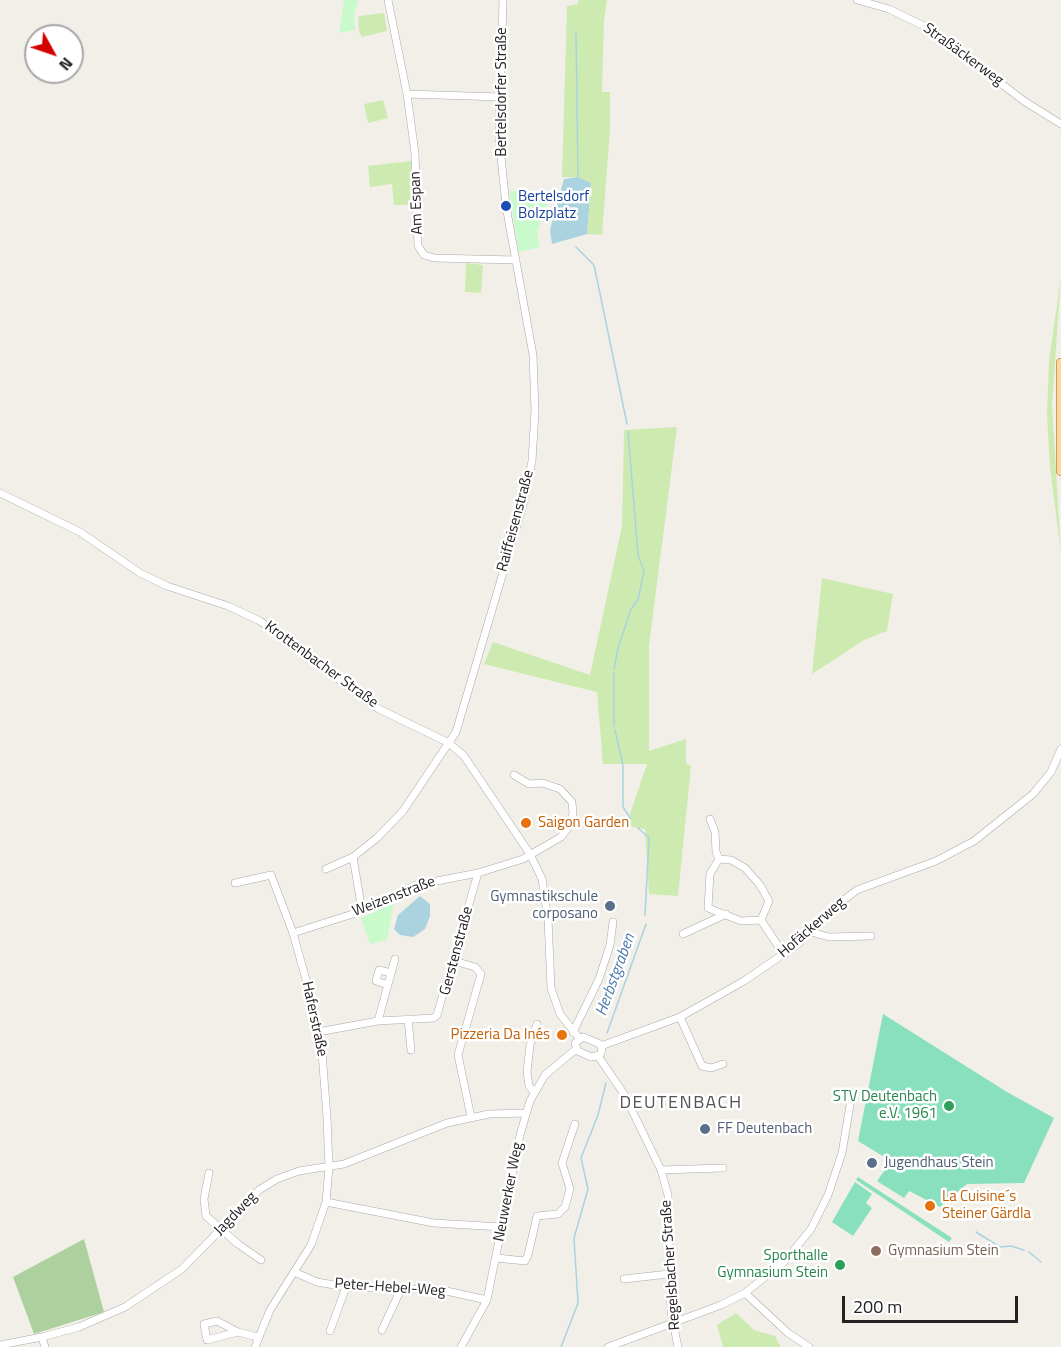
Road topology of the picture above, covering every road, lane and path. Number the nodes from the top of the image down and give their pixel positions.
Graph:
1 (388, 0) edge
2 (503, 0) edge
3 (857, 0) edge
4 (407, 94) junction
5 (500, 97) junction
6 (1061, 124) edge
7 (516, 260) junction
8 (522, 291) joint
9 (1061, 363) edge
10 (1061, 471) edge
11 (0, 492) edge
12 (449, 743) junction
13 (1061, 749) edge
14 (514, 775) dead end
15 (710, 819) dead end
16 (530, 854) junction
17 (352, 857) junction
18 (719, 859) junction
19 (326, 869) dead end
20 (478, 873) junction
21 (235, 883) dead end
22 (362, 911) junction
23 (726, 914) junction
24 (761, 920) junction
25 (613, 922) dead end
26 (811, 932) junction
27 (293, 933) junction
28 (683, 933) dead end
29 (871, 936) dead end
30 (784, 955) junction
31 (395, 959) dead end
32 (454, 962) junction
33 (391, 973) junction
34 (388, 985) junction
35 (680, 1017) junction
36 (408, 1019) junction
37 (378, 1021) junction
38 (537, 1024) dead end
39 (318, 1032) junction
40 (573, 1032) junction
41 (579, 1038) junction
42 (601, 1046) junction
43 (576, 1049) junction
44 (411, 1050) dead end
45 (598, 1056) junction
46 (723, 1064) dead end
47 (534, 1092) junction
48 (852, 1093) dead end
49 (525, 1113) junction
50 (471, 1117) junction
51 (575, 1124) dead end
52 (329, 1168) junction
53 (723, 1168) dead end
54 (661, 1170) junction
55 (209, 1173) dead end
56 (326, 1202) junction
57 (502, 1227) junction
58 (220, 1230) junction
59 (497, 1258) junction
60 (261, 1260) dead end
61 (294, 1272) junction
62 (669, 1274) junction
63 (624, 1279) dead end
64 (346, 1287) junction
65 (401, 1289) junction
66 (746, 1293) junction
67 (487, 1300) junction
68 (672, 1323) junction
69 (382, 1330) dead end
70 (330, 1331) dead end
71 (238, 1332) junction
72 (42, 1337) junction
73 (257, 1337) junction
74 (0, 1345) edge
75 (45, 1347) edge
76 (255, 1347) edge
77 (461, 1347) edge
78 (608, 1347) edge
79 (678, 1347) edge
80 (809, 1347) edge

1 - 4 street, Am Espan
2 - 5 street, Bertelsdorfer Straße
3 - 6 street, Straßäckerweg
4 - 5 street
4 - 7 street, Am Espan
5 - 7 street, Bertelsdorfer Straße
7 - 8 street, Bertelsdorfer Straße
8 - 12 street, Raiffeisenstraße
9 - 10 main road
11 - 12 street, Krottenbacher Straße
12 - 16 street
12 - 17 street, Raiffeisenstraße
13 - 26 street, Hofäckerweg
14 - 16 street, Weizenstraße
15 - 18 street
16 - 20 street, Weizenstraße
16 - 40 street
17 - 19 street, Raiffeisenstraße
17 - 22 street
18 - 23 street
18 - 24 street
20 - 22 street, Weizenstraße
20 - 32 street, Gerstenstraße
21 - 27 street, Haferstraße
22 - 27 street, Weizenstraße
23 - 24 street
23 - 28 street
24 - 30 street
25 - 40 street
26 - 29 street
26 - 30 street, Hofäckerweg
27 - 39 street, Haferstraße
30 - 35 street, Hofäckerweg
31 - 33 street
32 - 36 street, Gerstenstraße
32 - 50 street
33 - 34 street
33 - 34 street
34 - 37 street
35 - 42 street, Hofäckerweg
35 - 46 street
36 - 37 street, Gerstenstraße
36 - 44 street
37 - 39 street, Gerstenstraße
38 - 47 street
39 - 52 street, Haferstraße
40 - 41 street
41 - 42 street
41 - 43 street
42 - 45 street
43 - 45 street
43 - 47 street, Neuwerker Weg
45 - 54 street, Regelsbacher Straße
47 - 49 street, Neuwerker Weg
48 - 66 street
49 - 50 street, Jagdweg
49 - 57 street, Neuwerker Weg
50 - 52 street, Jagdweg
51 - 59 street
52 - 56 street, Haferstraße
52 - 58 street, Jagdweg
53 - 54 street
54 - 62 street, Regelsbacher Straße
55 - 58 street
56 - 57 street
56 - 61 street, Haferstraße
57 - 59 street, Neuwerker Weg
58 - 60 street
58 - 72 street, Jagdweg
59 - 67 street, Neuwerker Weg
61 - 64 street, Peter-Hebel-Weg
61 - 73 street, Haferstraße
62 - 63 street
62 - 68 street, Regelsbacher Straße
64 - 65 street, Peter-Hebel-Weg
64 - 70 street
65 - 67 street, Peter-Hebel-Weg
65 - 69 street
66 - 68 street
66 - 80 street
67 - 77 street, Neuwerker Weg
68 - 78 street
68 - 79 street, Regelsbacher Straße
71 - 71 street
71 - 73 street
72 - 74 street, Jagdweg
72 - 75 street
73 - 76 street, Haferstraße

